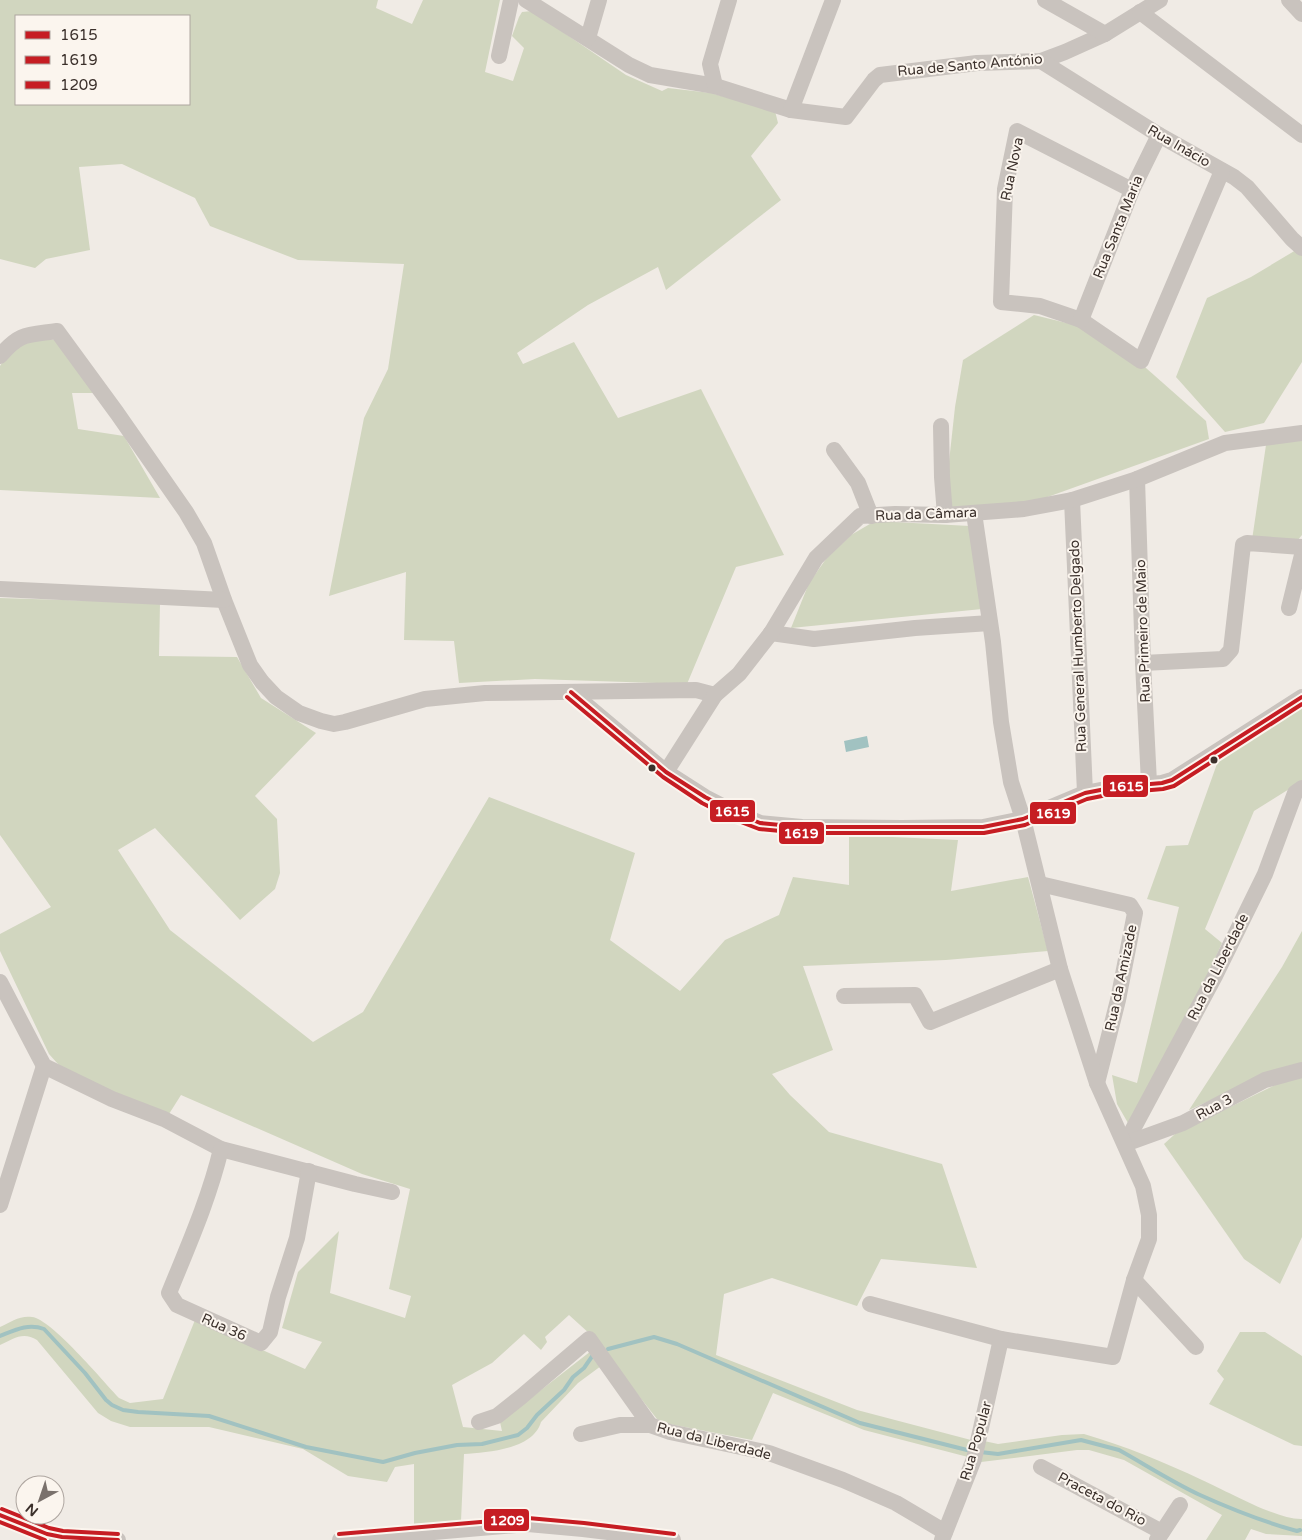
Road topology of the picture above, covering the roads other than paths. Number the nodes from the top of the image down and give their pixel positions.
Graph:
1 (512, 0) edge
2 (526, 0) edge
3 (599, 0) edge
4 (729, 0) edge
5 (833, 0) edge
6 (1045, 0) edge
7 (1160, 0) edge
8 (1289, 0) edge
9 (1140, 12) junction
10 (1302, 14) edge
11 (1105, 34) junction
12 (588, 38) junction
13 (499, 56) dead end
14 (1041, 61) junction
15 (715, 86) junction
16 (791, 110) junction
17 (1159, 135) junction
18 (1302, 135) edge
19 (1222, 171) junction
20 (1132, 190) junction
21 (1302, 248) edge
22 (1081, 320) junction
23 (0, 356) edge
24 (942, 426) dead end
25 (1302, 433) edge
26 (834, 450) dead end
27 (1137, 479) junction
28 (1072, 500) junction
29 (974, 513) junction
30 (945, 515) junction
31 (871, 516) junction
32 (1302, 547) edge
33 (1302, 555) edge
34 (0, 589) edge
35 (224, 600) junction
36 (1289, 608) dead end
37 (990, 623) junction
38 (771, 633) junction
39 (1143, 663) junction
40 (571, 692) junction
41 (715, 695) junction
42 (1302, 697) edge
43 (666, 772) junction
44 (1149, 783) junction
45 (1302, 788) edge
46 (1085, 793) junction
47 (1023, 818) junction
48 (1040, 884) junction
49 (1060, 969) junction
50 (0, 982) edge
51 (844, 996) dead end
52 (44, 1066) junction
53 (1302, 1070) edge
54 (1097, 1084) junction
55 (1125, 1144) junction
56 (221, 1149) junction
57 (309, 1171) junction
58 (392, 1192) dead end
59 (0, 1205) edge
60 (1134, 1280) junction
61 (870, 1304) dead end
62 (1001, 1340) junction
63 (1196, 1347) dead end
64 (479, 1422) dead end
65 (650, 1425) junction
66 (581, 1434) dead end
67 (1041, 1467) dead end
68 (1180, 1505) dead end
69 (0, 1515) edge
70 (944, 1536) edge
71 (1159, 1536) edge
72 (118, 1540) edge
73 (340, 1540) edge
74 (672, 1540) edge

1 - 13 street
2 - 12 street
3 - 12 street
4 - 15 street
5 - 16 street
6 - 11 street
7 - 9 street, Rua de Santo António
8 - 10 street
9 - 11 street, Rua de Santo António
9 - 18 street
11 - 14 street, Rua de Santo António
12 - 15 street
14 - 16 street, Rua de Santo António
14 - 17 street, Rua Inácio
15 - 16 street
17 - 19 street, Rua Inácio
17 - 20 street, Rua Santa Maria
19 - 21 street, Rua Inácio
19 - 22 street
20 - 22 street, Rua Santa Maria
20 - 22 street, Rua Nova
23 - 35 street
24 - 30 street
25 - 27 street, Rua da Câmara
26 - 31 street
27 - 28 street, Rua da Câmara
27 - 39 street, Rua Primeiro de Maio
28 - 29 street, Rua da Câmara
28 - 46 street, Rua General Humberto Delgado
29 - 30 street, Rua da Câmara
29 - 37 street
30 - 31 street, Rua da Câmara
31 - 38 street, Rua da Câmara
32 - 39 street
33 - 36 street
34 - 35 street
35 - 40 street
37 - 38 street
37 - 47 street
38 - 41 street, Rua da Câmara
39 - 44 street, Rua Primeiro de Maio
40 - 41 street
40 - 43 street
41 - 43 street, Rua da Câmara
42 - 44 street
43 - 47 street
44 - 46 street
45 - 55 street, Rua da Liberdade
46 - 47 street
47 - 48 street
48 - 49 street
48 - 54 street, Rua da Amizade
49 - 51 street
49 - 54 street
50 - 52 street
52 - 56 street
52 - 59 street
53 - 55 street, Rua 3
54 - 55 street
55 - 60 street
56 - 57 street
56 - 57 street, Rua 36
57 - 58 street
60 - 62 street
60 - 63 street
61 - 62 street
62 - 70 street, Rua Popular
64 - 65 street, Rua da Liberdade
65 - 66 street
65 - 70 street, Rua da Liberdade
67 - 71 street, Praceta do Rio
68 - 71 street
69 - 72 street
73 - 74 street

